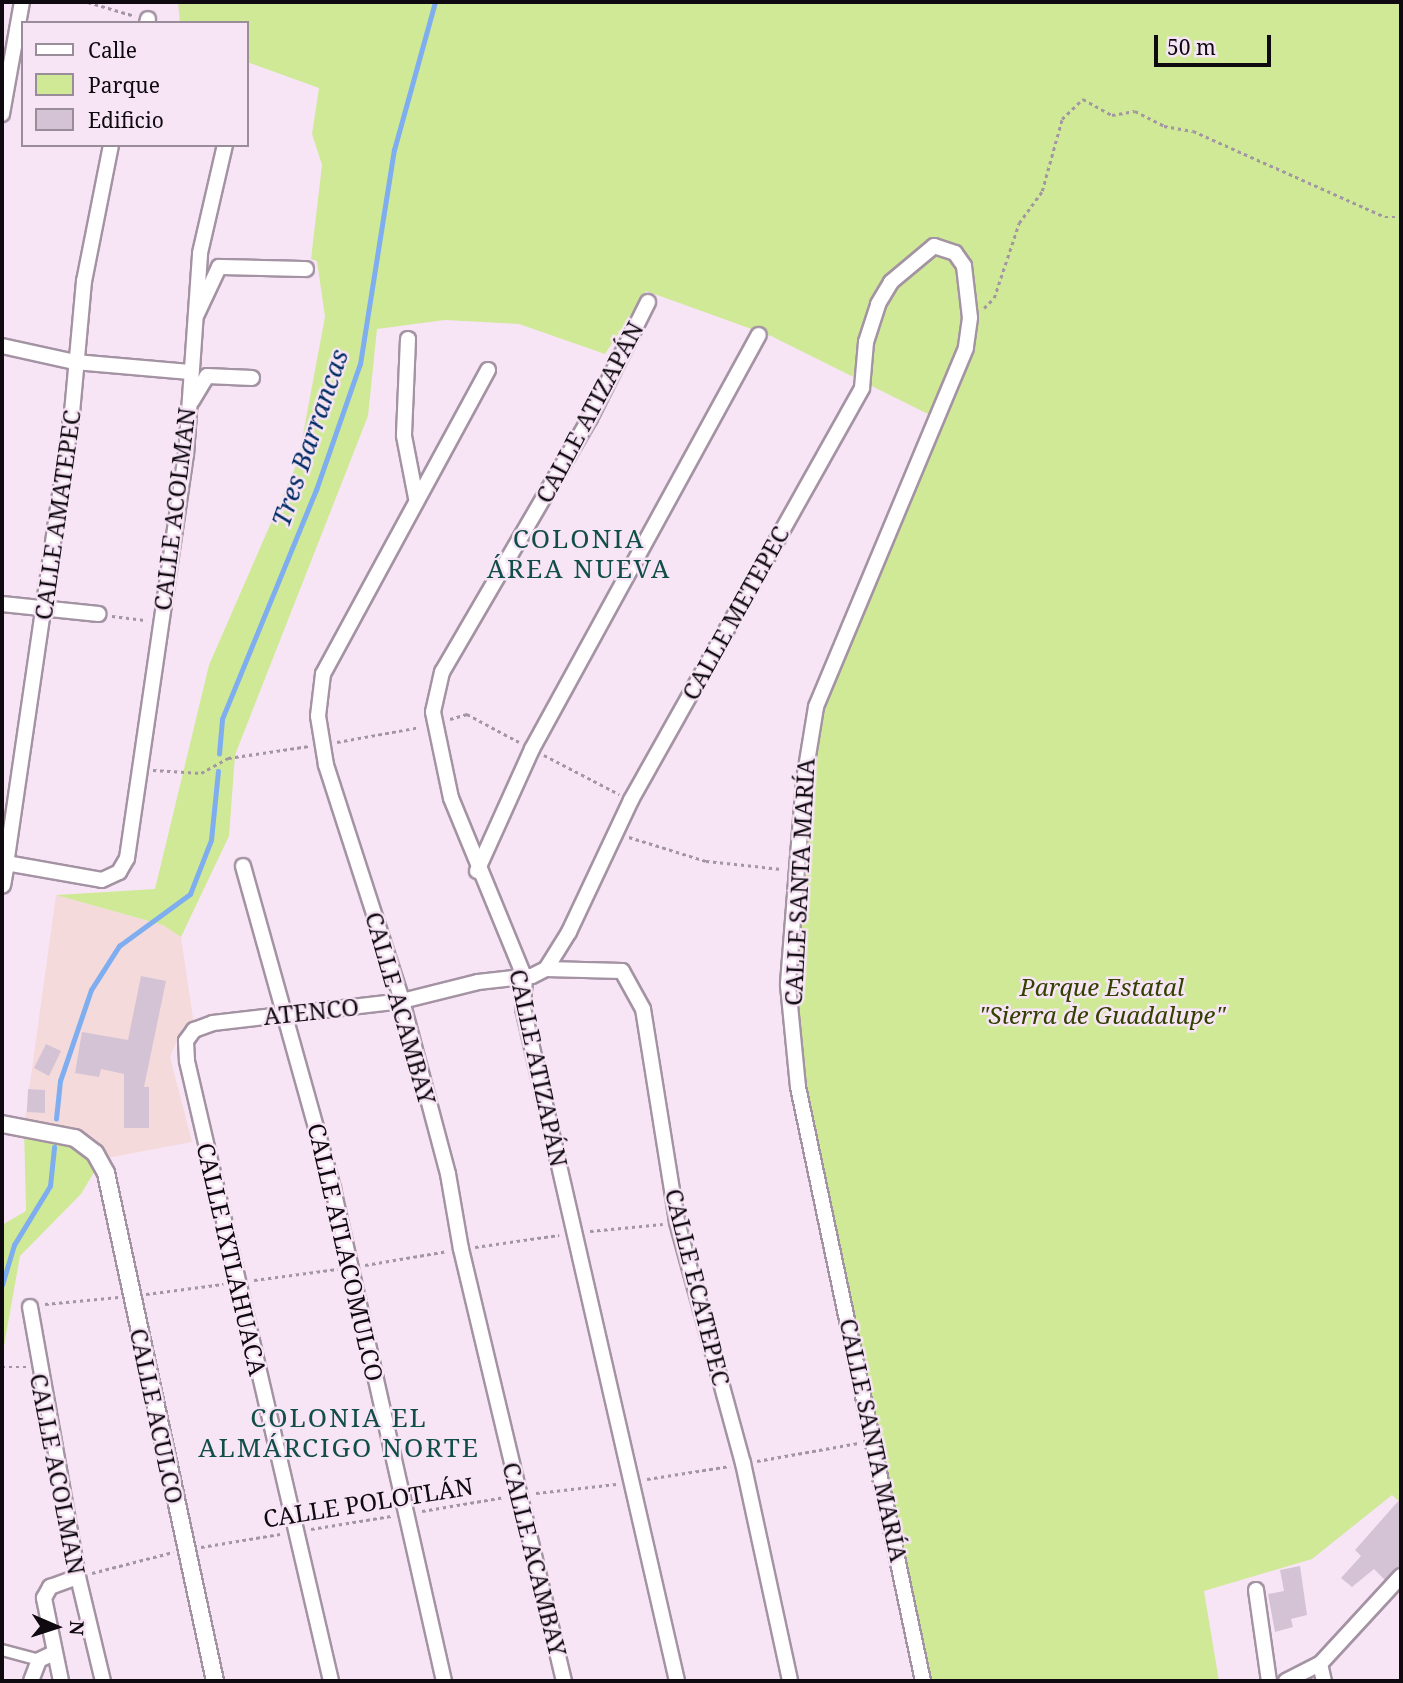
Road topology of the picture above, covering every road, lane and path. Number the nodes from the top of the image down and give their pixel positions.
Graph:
1 (22, 2) edge
2 (88, 2) edge
3 (148, 21) edge
4 (5, 75) edge
5 (2, 114) edge
6 (111, 147) edge
7 (225, 147) edge
8 (1401, 218) edge
9 (934, 246) joint
10 (306, 269) dead end
11 (648, 302) dead end
12 (194, 318) junction
13 (970, 318) junction
14 (759, 335) dead end
15 (408, 339) dead end
16 (2, 346) edge
17 (75, 362) junction
18 (488, 370) dead end
19 (190, 372) junction
20 (252, 378) dead end
21 (188, 408) junction
22 (416, 498) junction
23 (2, 604) edge
24 (44, 610) junction
25 (98, 614) joint
26 (160, 622) junction
27 (434, 723) junction
28 (321, 744) junction
29 (532, 748) junction
30 (139, 769) junction
31 (631, 800) junction
32 (615, 834) junction
33 (4, 862) edge
34 (243, 866) dead end
35 (796, 870) junction
36 (477, 871) junction
37 (2, 885) edge
38 (546, 969) junction
39 (525, 978) junction
40 (402, 1001) junction
41 (287, 1013) junction
42 (186, 1041) joint
43 (2, 1124) edge
44 (239, 1282) junction
45 (132, 1296) junction
46 (30, 1307) joint
47 (2, 1367) edge
48 (38, 1367) junction
49 (875, 1440) junction
50 (743, 1463) junction
51 (629, 1482) junction
52 (518, 1495) junction
53 (408, 1513) junction
54 (293, 1532) junction
55 (185, 1549) junction
56 (1401, 1576) edge
57 (78, 1577) junction
58 (1256, 1590) dead end
59 (2, 1650) edge
60 (46, 1657) junction
61 (1320, 1664) junction
62 (31, 1681) edge
63 (61, 1681) edge
64 (103, 1681) edge
65 (215, 1681) edge
66 (331, 1681) edge
67 (444, 1681) edge
68 (564, 1681) edge
69 (677, 1681) edge
70 (790, 1681) edge
71 (923, 1681) edge
72 (1269, 1681) edge
73 (1286, 1681) edge
74 (1324, 1681) edge

1 - 4 street
2 - 3 path
4 - 5 street
6 - 17 street, CALLE AMATEPEC
7 - 12 street, CALLE ACOLMAN
8 - 13 path
9 - 13 street, CALLE SANTA MARÍA
9 - 31 street, CALLE METEPEC
10 - 12 street
11 - 27 street, CALLE ATIZAPÁN
12 - 19 street, CALLE ACOLMAN
13 - 35 street, CALLE SANTA MARÍA
14 - 29 street
15 - 22 street
16 - 17 street
17 - 19 street
17 - 24 street, CALLE AMATEPEC
18 - 22 street, CALLE ACAMBAY
19 - 21 street, CALLE ACOLMAN
20 - 21 street
21 - 26 street, CALLE ACOLMAN
22 - 28 street, CALLE ACAMBAY
23 - 24 street
24 - 25 street
24 - 33 street, CALLE AMATEPEC
25 - 26 path
26 - 30 street, CALLE ACOLMAN
27 - 28 path
27 - 29 path
27 - 36 street, CALLE ATIZAPÁN
28 - 30 path
28 - 40 street, CALLE ACAMBAY
29 - 31 path
29 - 36 street
30 - 33 street, CALLE ACOLMAN
31 - 32 street, CALLE METEPEC
32 - 35 path
32 - 38 street, CALLE METEPEC
33 - 37 street, CALLE AMATEPEC
34 - 41 street, CALLE ATLACOMULCO
35 - 49 street, CALLE SANTA MARÍA
36 - 39 street, CALLE ATIZAPÁN
38 - 39 street
38 - 50 street, CALLE ECATEPEC
39 - 40 street, ATENCO
39 - 51 street, CALLE ATIZAPÁN
40 - 41 street, ATENCO
40 - 52 street, CALLE ACAMBAY
41 - 42 street, ATENCO
41 - 53 street, CALLE ATLACOMULCO
42 - 44 street, CALLE IXTLAHUACA
43 - 45 street, CALLE ACULCO
44 - 45 path
44 - 54 street, CALLE IXTLAHUACA
45 - 46 path
45 - 55 street, CALLE ACULCO
46 - 48 street, CALLE ACOLMAN
47 - 48 path
48 - 57 street, CALLE ACOLMAN
49 - 50 path, CALLE POLOTLÁN
49 - 71 street, CALLE SANTA MARÍA
50 - 51 path, CALLE POLOTLÁN
50 - 70 street, CALLE ECATEPEC
51 - 52 path, CALLE POLOTLÁN
51 - 69 street, CALLE ATIZAPÁN
52 - 53 path, CALLE POLOTLÁN
52 - 68 street, CALLE ACAMBAY
53 - 54 path, CALLE POLOTLÁN
53 - 67 street, CALLE ATLACOMULCO
54 - 55 path, CALLE POLOTLÁN
54 - 66 street, CALLE IXTLAHUACA
55 - 57 path, CALLE POLOTLÁN
55 - 65 street, CALLE ACULCO
56 - 61 street
57 - 60 street
57 - 64 street, CALLE ACOLMAN
58 - 72 street
59 - 60 street
60 - 62 street
60 - 63 street
61 - 73 street
61 - 74 street

